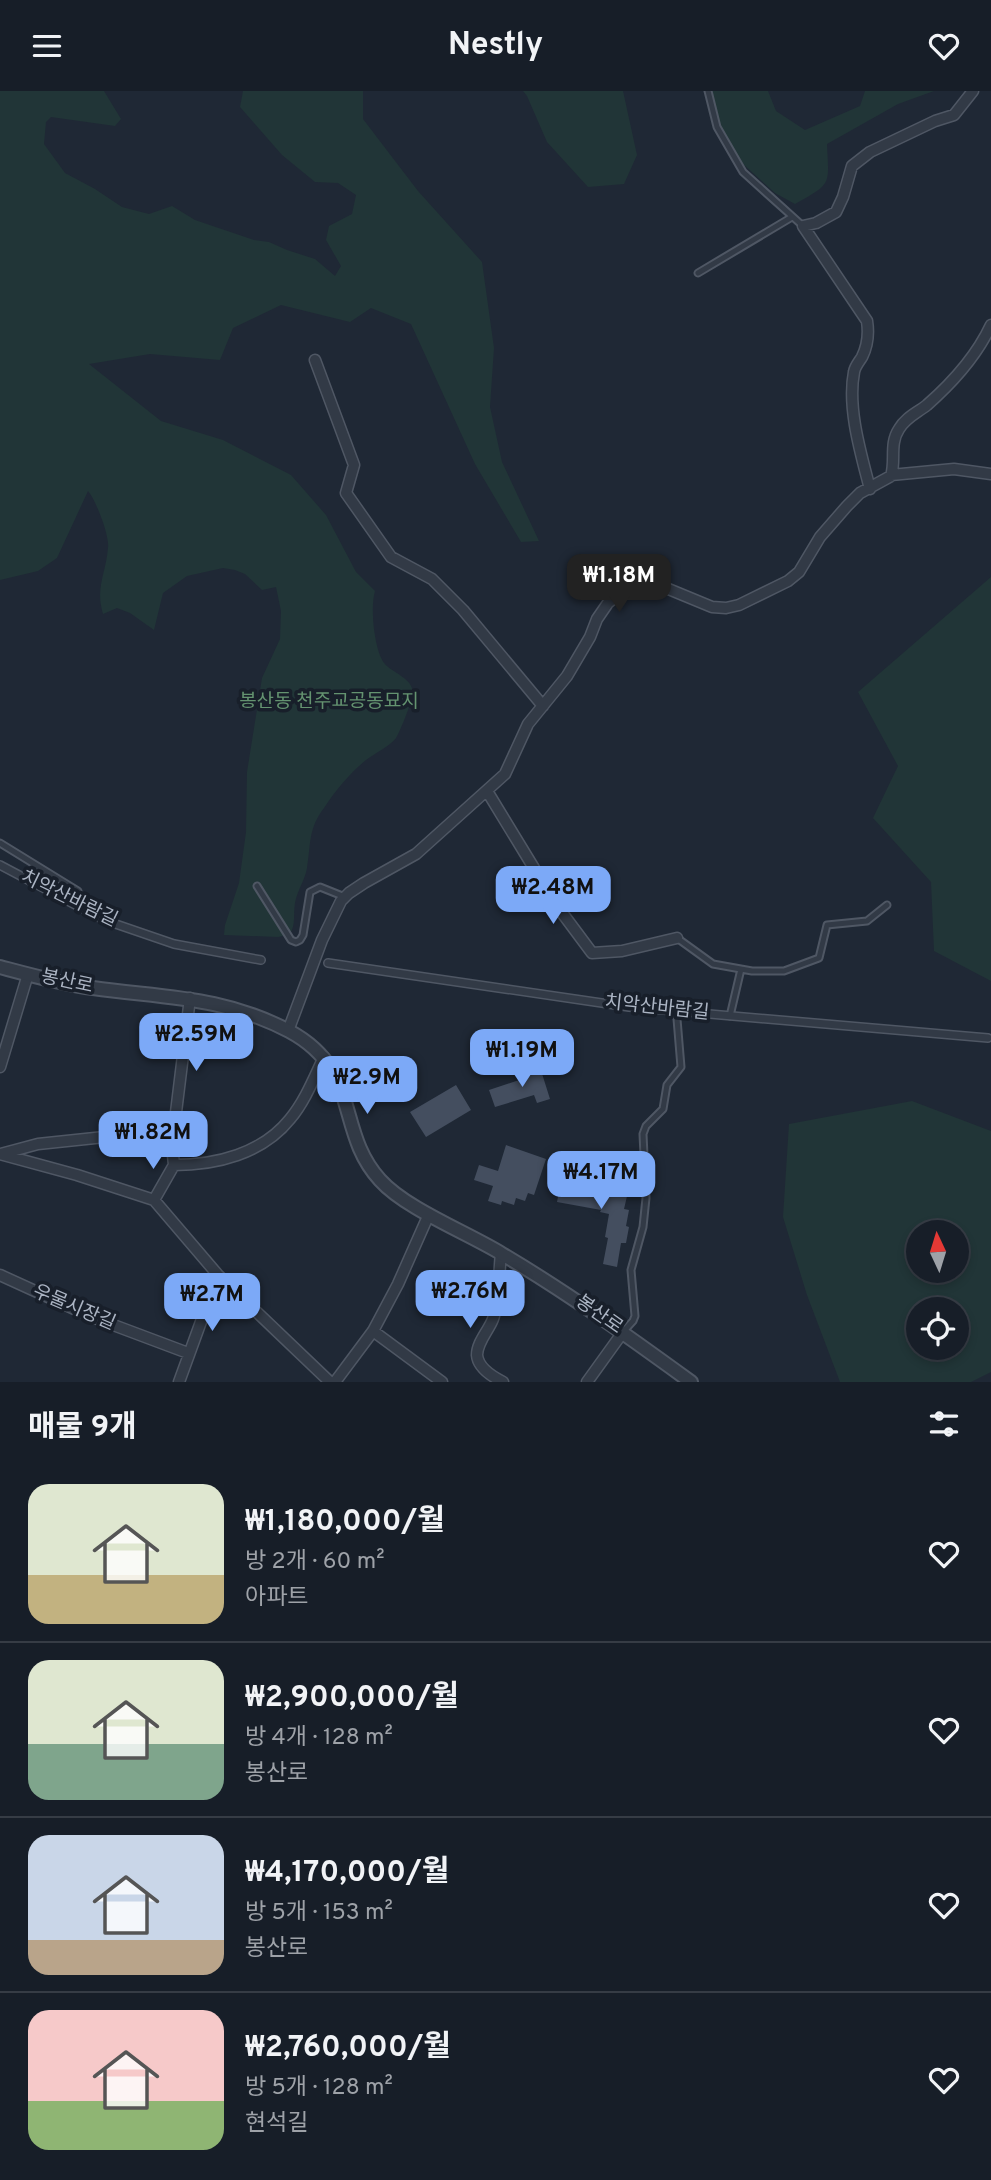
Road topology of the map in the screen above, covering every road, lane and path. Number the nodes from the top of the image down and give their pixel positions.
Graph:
1 (708, 91) edge
2 (973, 91) edge
3 (792, 217) junction
4 (803, 226) junction
5 (698, 273) dead end
6 (991, 325) edge
7 (315, 360) dead end
8 (991, 474) edge
9 (891, 475) junction
10 (870, 489) junction
11 (543, 706) junction
12 (487, 791) junction
13 (0, 843) edge
14 (0, 865) edge
15 (257, 886) dead end
16 (78, 891) dead end
17 (345, 897) junction
18 (887, 905) dead end
19 (677, 938) joint
20 (261, 960) dead end
21 (328, 963) dead end
22 (0, 967) edge
23 (741, 969) junction
24 (28, 974) junction
25 (190, 998) junction
26 (678, 1011) junction
27 (730, 1016) junction
28 (288, 1031) junction
29 (988, 1038) dead end
30 (324, 1057) junction
31 (0, 1067) edge
32 (172, 1145) junction
33 (0, 1154) edge
34 (174, 1165) junction
35 (154, 1200) junction
36 (429, 1214) junction
37 (501, 1253) junction
38 (0, 1275) edge
39 (218, 1275) junction
40 (373, 1331) junction
41 (623, 1332) junction
42 (188, 1353) junction
43 (179, 1382) edge
44 (333, 1382) edge
45 (442, 1382) edge
46 (503, 1382) edge
47 (587, 1382) edge
48 (691, 1382) edge

1 - 3 lane
2 - 4 street
3 - 4 lane
3 - 5 lane
4 - 10 street
6 - 9 street
7 - 11 street
8 - 9 street
9 - 10 street
10 - 11 street
11 - 12 street
12 - 17 street
12 - 19 street
13 - 16 lane
14 - 20 street, 치악산바람길
15 - 17 lane
17 - 28 street
18 - 23 lane
19 - 23 lane
21 - 26 street, 치악산바람길
22 - 24 street, 봉산로
23 - 27 lane
24 - 25 street, 봉산로
24 - 31 street, 봉산로
25 - 28 street, 봉산로
25 - 32 street
26 - 27 street, 치악산바람길
26 - 41 lane
27 - 29 street, 치악산바람길
28 - 30 street, 봉산로
30 - 34 street
30 - 36 street, 봉산로
32 - 33 street
32 - 34 street
33 - 35 street
34 - 35 street
35 - 39 street
36 - 37 street, 봉산로
36 - 40 street
37 - 41 street, 봉산로
37 - 46 street
38 - 42 street, 우물시장길
39 - 42 street
39 - 44 street
40 - 44 street
40 - 45 street
41 - 47 street
41 - 48 street, 봉산로
42 - 43 street

